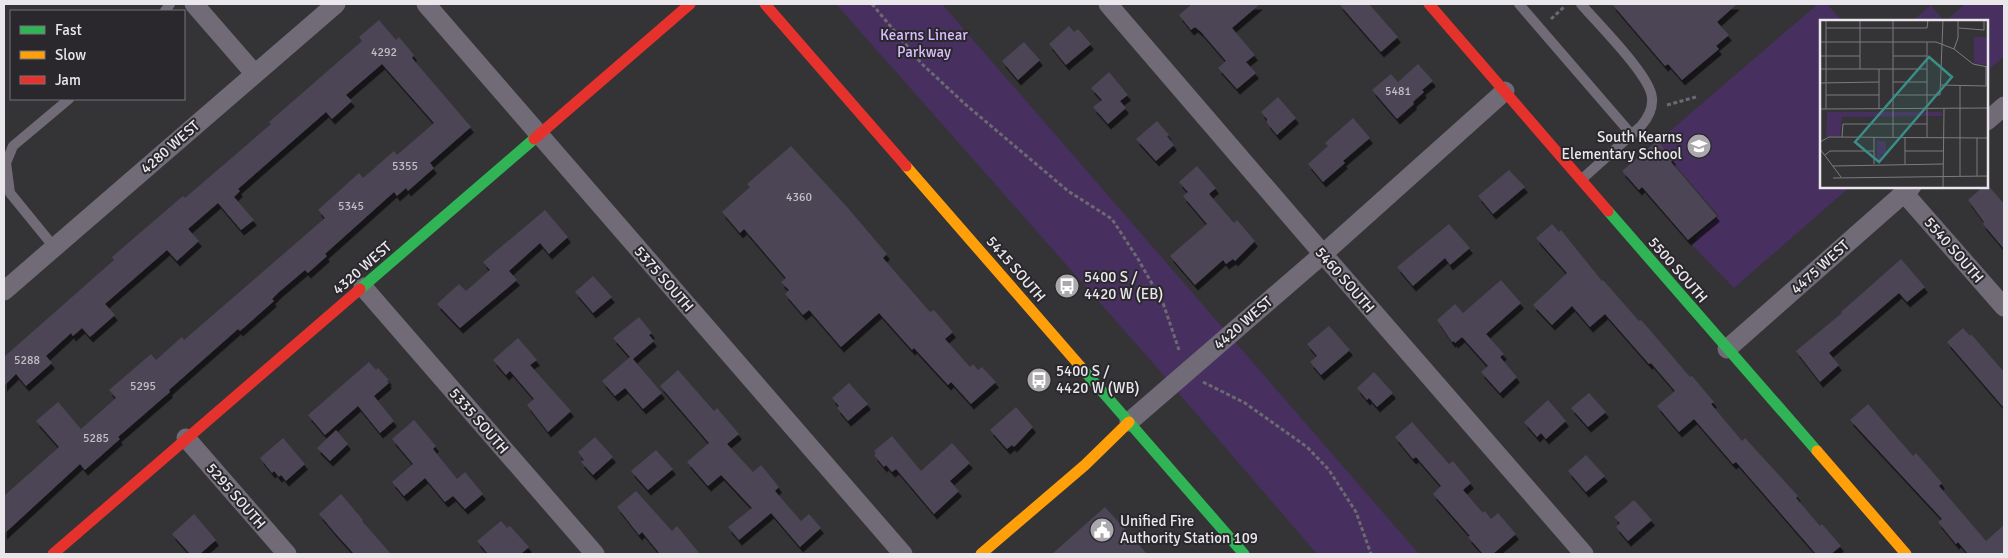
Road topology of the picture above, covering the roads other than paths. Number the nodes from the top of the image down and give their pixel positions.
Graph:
1 (194, 4) edge
2 (336, 4) edge
3 (426, 4) edge
4 (690, 4) edge
5 (764, 4) edge
6 (1108, 4) edge
7 (1429, 4) edge
8 (1519, 4) edge
9 (1581, 4) edge
10 (254, 73) junction
11 (1505, 91) junction
12 (68, 100) edge
13 (2004, 106) edge
14 (1988, 120) edge
15 (539, 134) junction
16 (1632, 134) junction
17 (1581, 180) junction
18 (1908, 190) edge
19 (54, 247) junction
20 (1322, 254) junction
21 (363, 287) junction
22 (4, 291) edge
23 (2004, 307) edge
24 (1728, 349) junction
25 (1129, 422) junction
26 (186, 438) junction
27 (53, 554) edge
28 (287, 554) edge
29 (595, 554) edge
30 (902, 554) edge
31 (981, 554) edge
32 (1244, 554) edge
33 (1584, 554) edge
34 (1906, 554) edge

1 - 10 street
2 - 10 street, 4280 WEST
3 - 15 street, 5375 SOUTH
4 - 15 street, 4320 WEST
5 - 25 street, 5415 SOUTH
6 - 20 street, 5460 SOUTH
7 - 11 street, 5500 SOUTH
8 - 16 lane
9 - 16 lane
10 - 19 street, 4280 WEST
11 - 17 street, 5500 SOUTH
11 - 20 street, 4420 WEST
12 - 19 lane
13 - 14 street
15 - 21 street, 4320 WEST
15 - 30 street, 5375 SOUTH
16 - 17 lane
17 - 24 street, 5500 SOUTH
18 - 23 street, 5540 SOUTH
18 - 24 street, 4475 WEST
19 - 22 street, 4280 WEST
20 - 25 street, 4420 WEST
20 - 33 street, 5460 SOUTH
21 - 26 street, 4320 WEST
21 - 29 street, 5335 SOUTH
24 - 34 street, 5500 SOUTH
25 - 31 street, 4420 WEST
25 - 32 street, 5415 SOUTH
26 - 27 street, 4320 WEST
26 - 28 street, 5295 SOUTH

